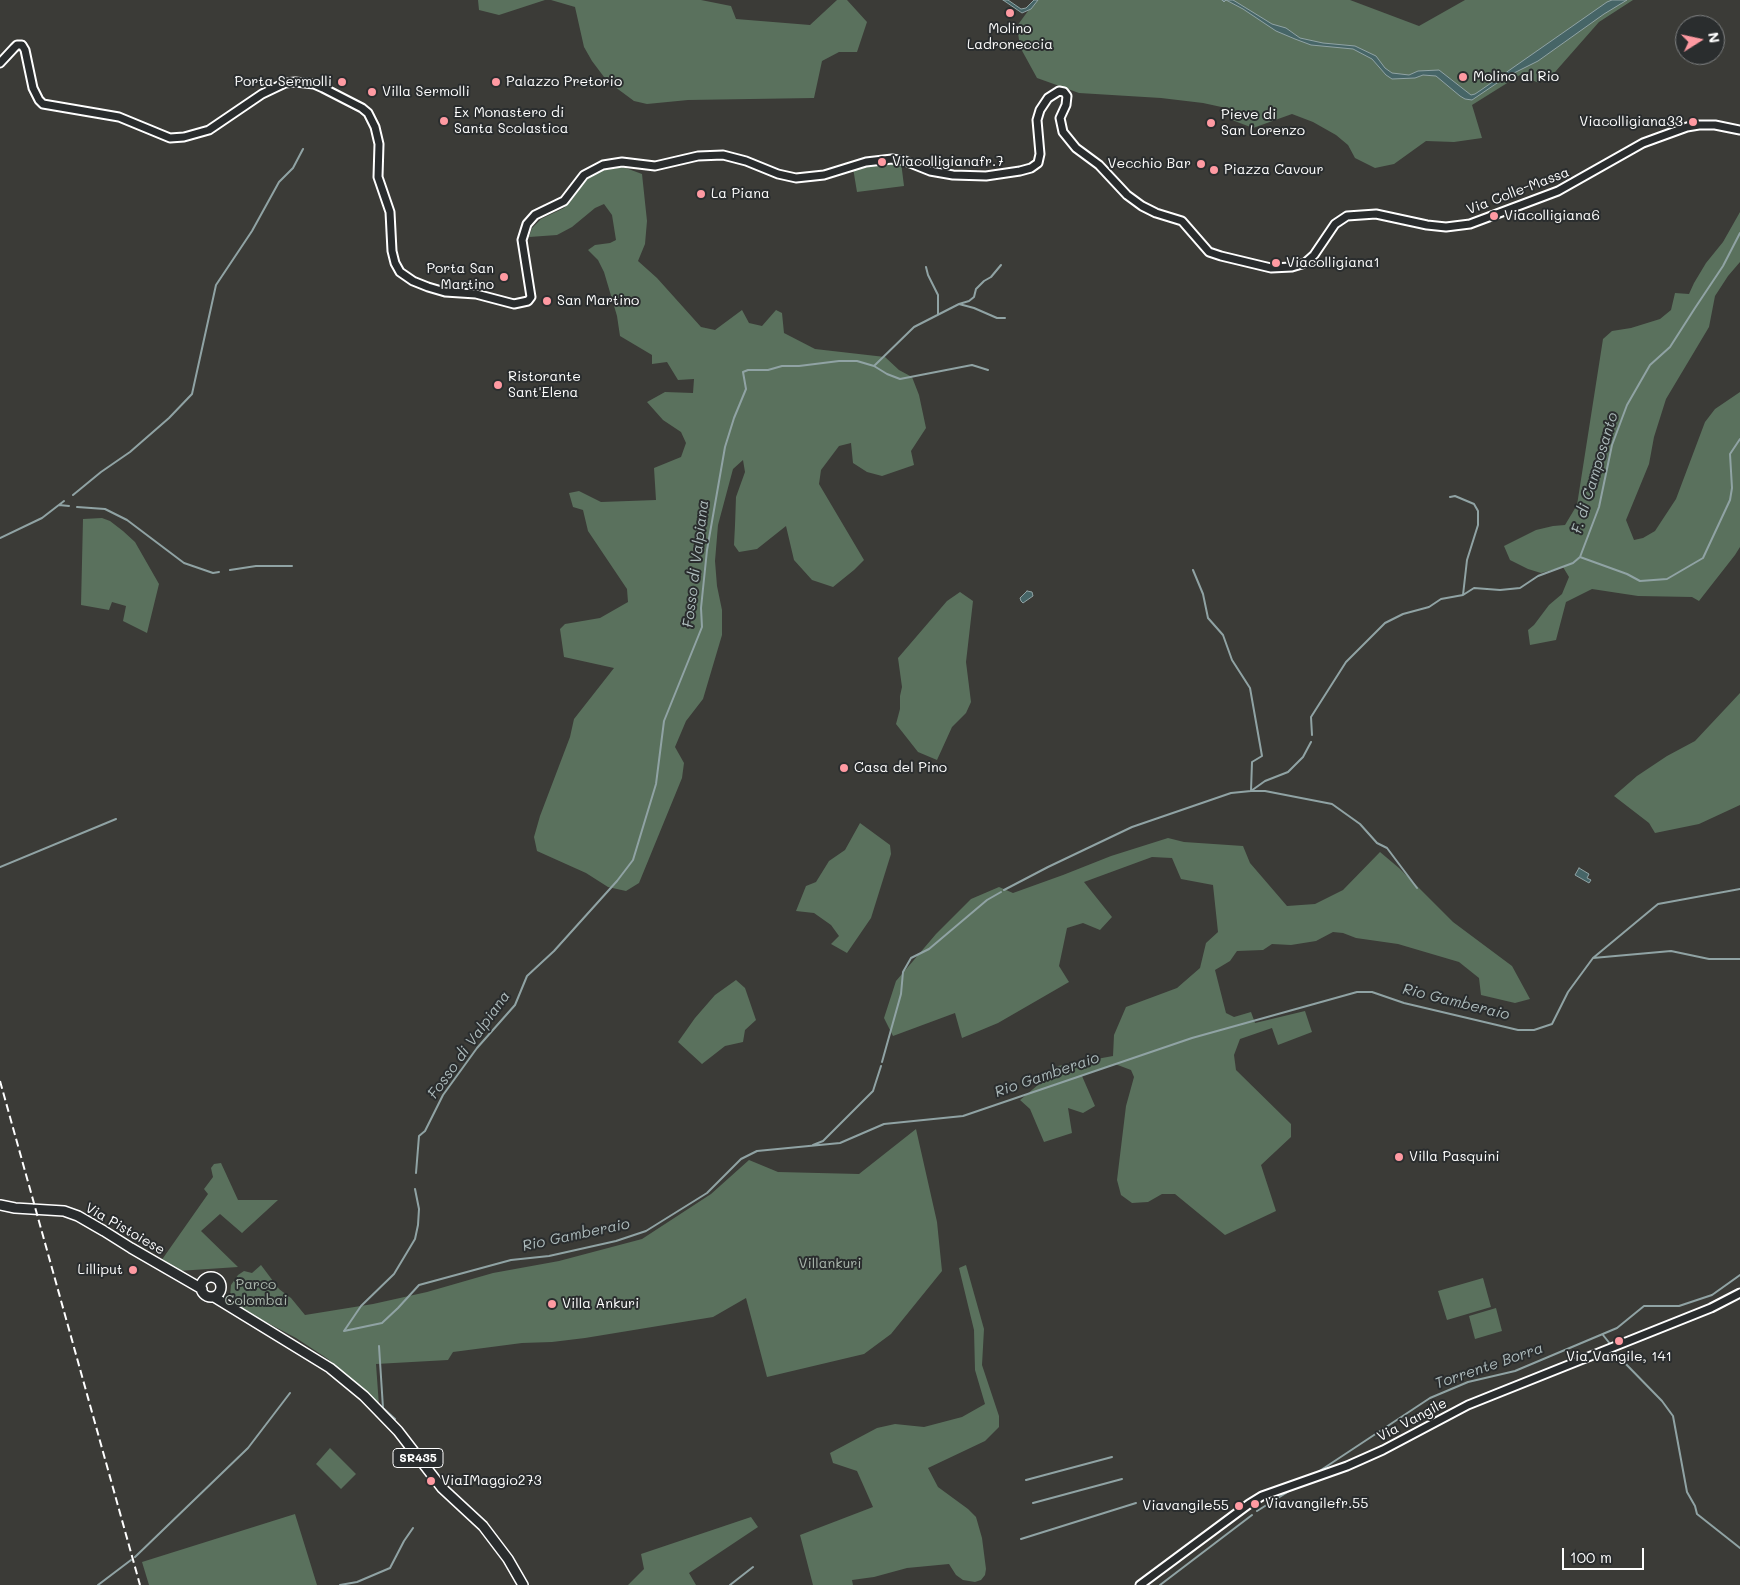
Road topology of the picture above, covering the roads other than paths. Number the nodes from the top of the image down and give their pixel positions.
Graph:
1 (0, 63) edge
2 (1740, 130) edge
3 (0, 1205) edge
4 (174, 1274) junction
5 (206, 1278) junction
6 (202, 1289) junction
7 (221, 1290) junction
8 (1740, 1293) edge
9 (214, 1297) junction
10 (229, 1306) junction
11 (524, 1585) edge
12 (1140, 1585) edge

1 - 2 street, Via Colle-Massa
3 - 4 main road, Via Pistoiese
4 - 5 main road, Via Pistoiese
4 - 6 main road, Via Pistoiese
5 - 6 main road
5 - 7 main road
6 - 9 main road, Via Pistoiese
7 - 9 main road
7 - 10 main road
8 - 12 street, Via Vangile
9 - 10 main road, Via Pistoiese / SR435
10 - 11 main road, Via Pistoiese / SR435

